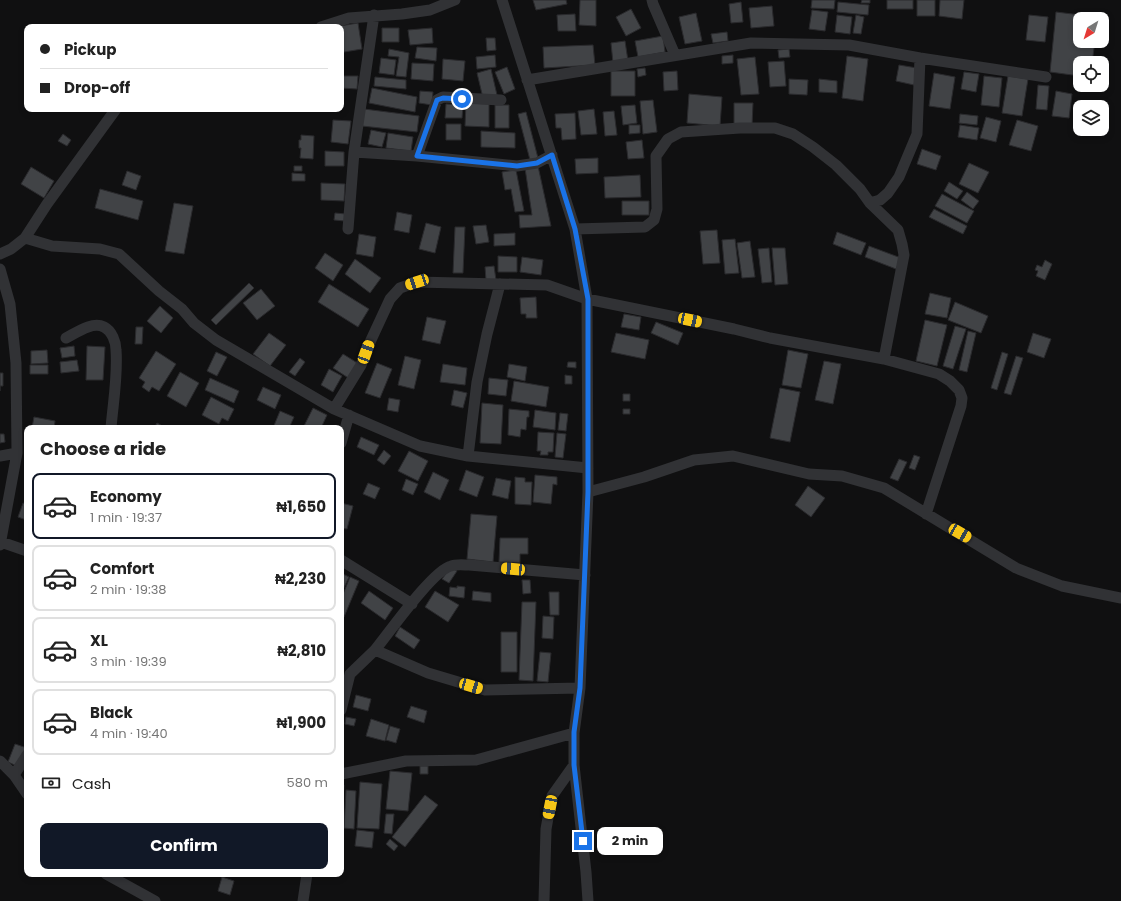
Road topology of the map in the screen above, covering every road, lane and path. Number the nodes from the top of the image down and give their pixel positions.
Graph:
1 (455, 0) edge
2 (502, 0) edge
3 (652, 0) edge
4 (374, 15) junction
5 (330, 24) edge
6 (675, 55) junction
7 (920, 58) junction
8 (1046, 77) dead end
9 (527, 80) junction
10 (501, 100) dead end
11 (114, 112) edge
12 (354, 152) junction
13 (552, 155) junction
14 (417, 156) junction
15 (870, 203) junction
16 (348, 229) dead end
17 (575, 229) junction
18 (25, 238) junction
19 (0, 254) edge
20 (0, 269) edge
21 (500, 284) junction
22 (588, 299) junction
23 (66, 338) dead end
24 (884, 359) junction
25 (334, 409) junction
26 (348, 415) junction
27 (111, 425) edge
28 (344, 431) edge
29 (18, 453) junction
30 (0, 456) edge
31 (468, 456) junction
32 (588, 468) junction
33 (588, 492) junction
34 (926, 514) junction
35 (1, 543) edge
36 (24, 550) edge
37 (344, 562) edge
38 (585, 575) junction
39 (1121, 598) edge
40 (412, 604) junction
41 (376, 650) junction
42 (345, 673) edge
43 (580, 688) junction
44 (574, 732) junction
45 (24, 760) edge
46 (0, 761) edge
47 (574, 765) junction
48 (344, 773) edge
49 (14, 775) junction
50 (24, 790) edge
51 (111, 877) edge
52 (307, 877) edge
53 (155, 901) edge
54 (303, 901) edge
55 (544, 901) edge
56 (588, 901) edge

1 - 4 street
2 - 9 street
3 - 6 street
4 - 5 street
4 - 12 street
6 - 7 street
6 - 9 street
7 - 8 street
7 - 15 street
9 - 13 street
10 - 14 street
11 - 18 street
12 - 14 street
12 - 16 street
13 - 14 street
13 - 17 street
15 - 17 street
15 - 24 street
17 - 22 street
18 - 19 street
18 - 25 street
20 - 29 street
21 - 22 street
21 - 25 street
21 - 31 street
22 - 24 street
22 - 32 street
23 - 27 street
24 - 34 street
25 - 26 street
26 - 28 street
26 - 31 street
29 - 30 street
29 - 35 street
31 - 32 street
32 - 33 street
33 - 34 street
33 - 38 street
34 - 39 street
35 - 36 street
37 - 40 street
38 - 40 street
38 - 43 street
40 - 41 street
41 - 42 street
41 - 43 street
43 - 44 street
44 - 47 street
44 - 48 street
45 - 49 street
46 - 49 street
47 - 55 street
47 - 56 street
49 - 50 street
51 - 53 street
52 - 54 street

